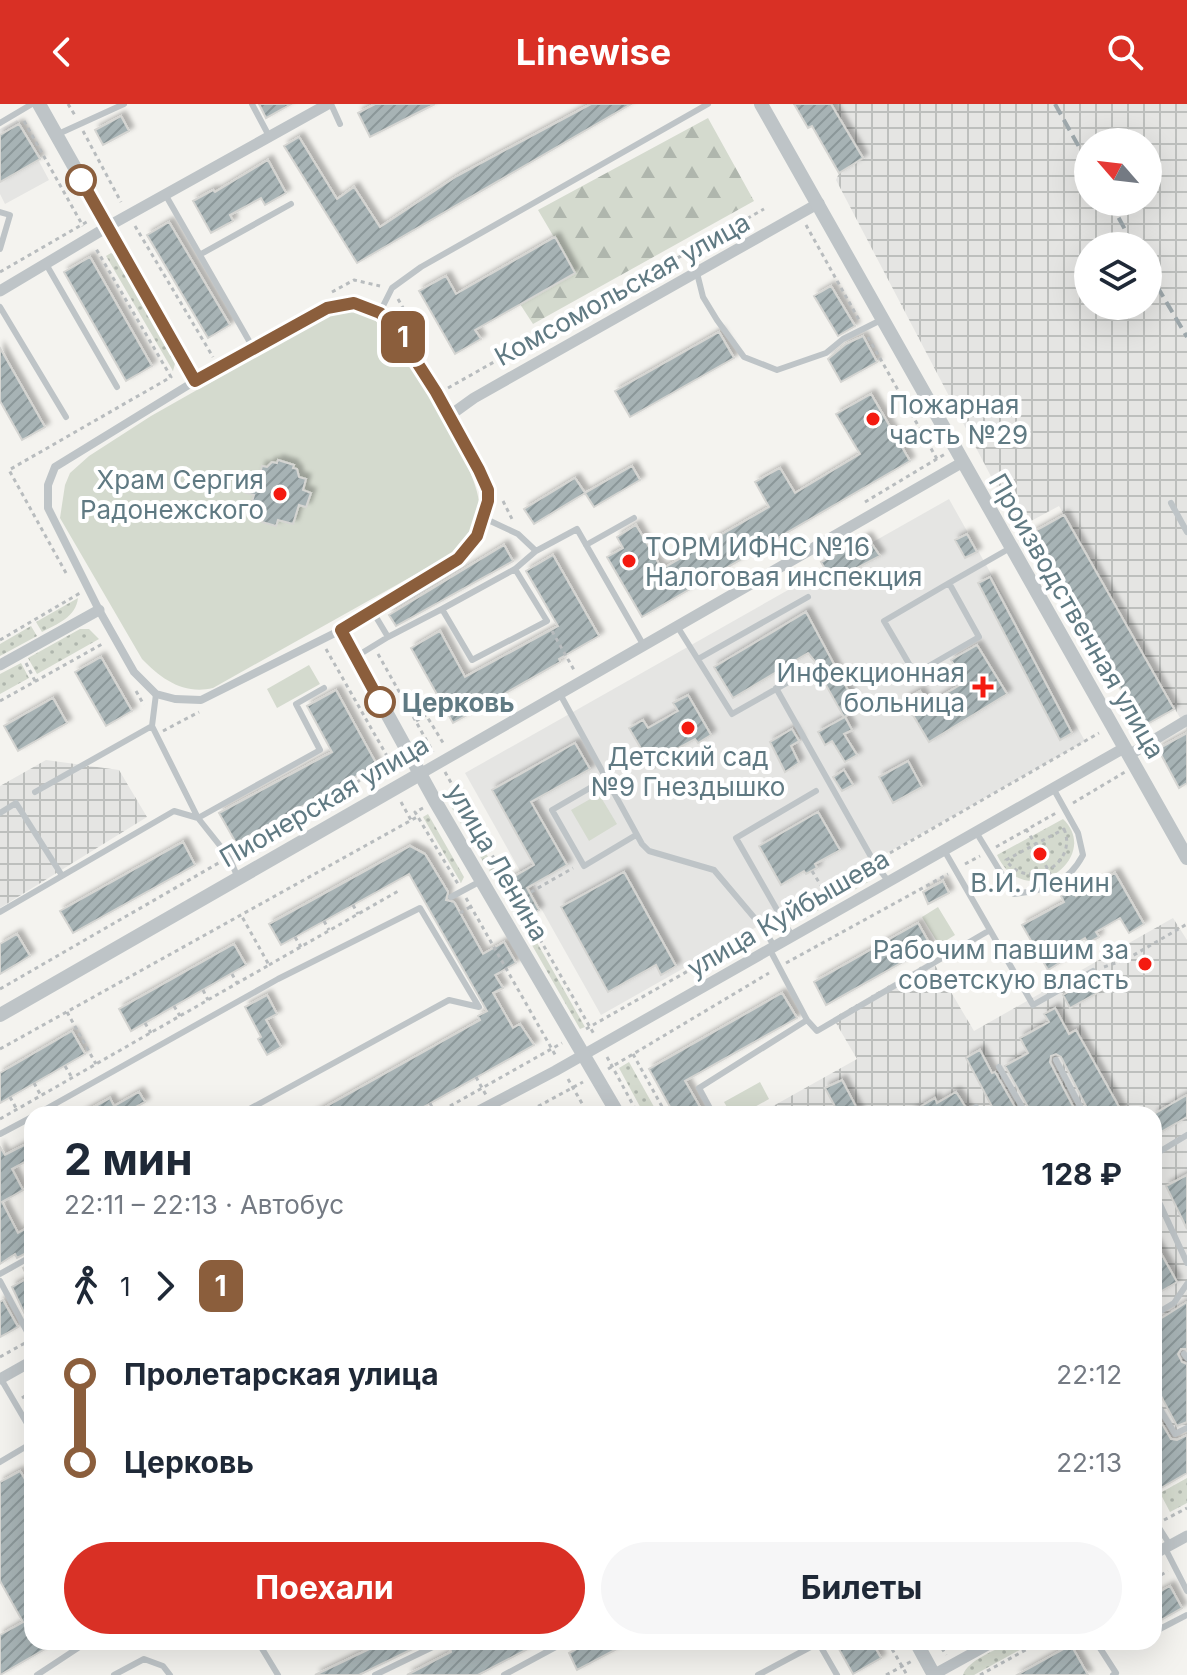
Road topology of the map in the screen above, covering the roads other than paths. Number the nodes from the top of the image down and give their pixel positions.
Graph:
1 (32, 104) edge
2 (39, 104) edge
3 (124, 104) edge
4 (252, 104) edge
5 (329, 104) edge
6 (708, 104) edge
7 (761, 104) edge
8 (0, 123) edge
9 (340, 124) dead end
10 (56, 135) junction
11 (270, 136) junction
12 (165, 194) junction
13 (819, 203) junction
14 (291, 204) dead end
15 (0, 212) edge
16 (104, 221) junction
17 (0, 249) edge
18 (201, 254) junction
19 (46, 264) junction
20 (697, 272) junction
21 (0, 291) edge
22 (0, 307) edge
23 (380, 313) junction
24 (884, 318) junction
25 (254, 349) junction
26 (195, 381) junction
27 (117, 387) dead end
28 (454, 412) junction
29 (66, 417) dead end
30 (963, 462) junction
31 (1171, 503) dead end
32 (483, 517) junction
33 (634, 518) dead end
34 (1187, 532) edge
35 (586, 545) junction
36 (1012, 547) junction
37 (536, 551) junction
38 (515, 569) junction
39 (949, 583) junction
40 (808, 597) dead end
41 (442, 609) junction
42 (99, 610) junction
43 (373, 612) junction
44 (677, 626) junction
45 (341, 630) junction
46 (388, 637) junction
47 (644, 646) junction
48 (355, 657) junction
49 (698, 659) junction
50 (0, 665) edge
51 (813, 668) dead end
52 (324, 688) dead end
53 (776, 688) junction
54 (156, 694) junction
55 (560, 694) junction
56 (1187, 720) edge
57 (152, 726) junction
58 (1129, 757) junction
59 (420, 774) junction
60 (607, 778) junction
61 (1053, 788) junction
62 (816, 791) dead end
63 (35, 792) dead end
64 (0, 813) edge
65 (198, 818) junction
66 (976, 832) junction
67 (636, 835) junction
68 (944, 850) junction
69 (1187, 858) edge
70 (61, 874) junction
71 (238, 878) junction
72 (482, 881) junction
73 (888, 881) junction
74 (451, 897) dead end
75 (420, 908) junction
76 (429, 908) dead end
77 (0, 912) edge
78 (990, 930) junction
79 (792, 936) junction
80 (772, 947) junction
81 (1093, 971) road end
82 (0, 1015) edge
83 (807, 1020) junction
84 (584, 1054) junction
85 (1056, 1060) dead end
86 (999, 1067) dead end
87 (50, 1106) edge
88 (255, 1106) edge
89 (487, 1106) edge
90 (613, 1106) edge
91 (709, 1106) edge
92 (1021, 1106) edge
93 (1080, 1106) edge
94 (24, 1121) edge
95 (0, 1134) edge
96 (1187, 1135) edge
97 (1162, 1150) edge
98 (1162, 1208) edge
99 (24, 1260) edge
100 (1187, 1263) edge
101 (0, 1274) edge
102 (0, 1281) edge
103 (1187, 1284) edge
104 (1162, 1310) edge
105 (24, 1325) edge
106 (24, 1366) edge
107 (1, 1379) edge
108 (1162, 1412) edge
109 (24, 1418) edge
110 (1187, 1428) edge
111 (24, 1448) edge
112 (0, 1462) edge
113 (1185, 1541) edge
114 (1163, 1549) edge
115 (1187, 1591) edge
116 (1187, 1615) edge
117 (1162, 1628) edge
118 (75, 1650) edge
119 (263, 1650) edge
120 (427, 1650) edge
121 (550, 1650) edge
122 (803, 1650) edge
123 (823, 1650) edge
124 (920, 1650) edge
125 (979, 1650) edge
126 (1101, 1650) edge
127 (37, 1675) edge
128 (114, 1675) edge
129 (170, 1675) edge
130 (278, 1675) edge
131 (375, 1675) edge
132 (504, 1675) edge
133 (758, 1675) edge
134 (837, 1675) edge
135 (934, 1675) edge
136 (1113, 1675) edge

1 - 8 lane
2 - 10 street
3 - 10 lane
4 - 11 lane
5 - 9 lane
5 - 11 street
6 - 23 lane
7 - 13 street, Производственная улица
10 - 16 street
11 - 12 street
12 - 16 street
12 - 18 lane
13 - 20 street, Комсомольская улица
13 - 24 street, Производственная улица
14 - 18 lane
15 - 17 lane
16 - 19 street
16 - 26 street
18 - 25 lane
19 - 21 street
19 - 27 lane
20 - 24 lane
20 - 28 street, Комсомольская улица
22 - 29 lane
23 - 25 street
23 - 28 street
24 - 30 street, Производственная улица
25 - 26 street
26 - 42 street
28 - 32 street
30 - 36 street, Производственная улица
30 - 44 street, Пионерская улица
31 - 34 lane
32 - 37 lane
32 - 43 street
33 - 35 lane
35 - 37 lane
35 - 47 lane
36 - 39 lane
36 - 58 street, Производственная улица
37 - 38 lane
38 - 41 lane
38 - 41 lane
39 - 39 lane
40 - 49 lane
41 - 46 lane
42 - 50 street
42 - 54 street
43 - 45 street
43 - 46 lane
44 - 47 street, Пионерская улица
44 - 49 lane
45 - 48 street, улица Ленина
45 - 54 street
46 - 48 lane
47 - 55 street, Пионерская улица
48 - 59 street, улица Ленина
49 - 53 lane
51 - 53 lane
52 - 65 lane
53 - 73 lane
54 - 57 lane
55 - 59 street, Пионерская улица
55 - 60 lane
56 - 58 street, улица Куйбышева
57 - 63 lane
57 - 65 lane
58 - 61 street, улица Куйбышева
58 - 69 street, Производственная улица
59 - 71 street, Пионерская улица
59 - 72 street, улица Ленина
60 - 67 lane
60 - 67 lane
61 - 66 street, улица Куйбышева
61 - 66 lane
62 - 79 lane
64 - 70 lane
65 - 70 lane
65 - 71 lane
66 - 68 street, улица Куйбышева
67 - 80 lane
68 - 73 street, улица Куйбышева
68 - 78 lane
70 - 77 lane
71 - 82 street, Пионерская улица
72 - 74 lane
72 - 84 street, улица Ленина
73 - 79 street, улица Куйбышева
75 - 76 lane
75 - 87 lane
75 - 88 lane
78 - 81 lane
78 - 83 lane
79 - 80 street, улица Куйбышева
80 - 83 lane
80 - 84 street, улица Куйбышева
83 - 91 lane
84 - 89 street, улица Куйбышева
84 - 90 street, улица Ленина
85 - 93 lane
86 - 92 lane
94 - 95 lane
96 - 97 lane
98 - 100 lane
99 - 101 lane
102 - 105 lane
103 - 104 lane
106 - 107 street
107 - 109 lane
108 - 110 lane
111 - 112 lane
113 - 114 street
114 - 115 lane
116 - 117 lane
118 - 127 lane
119 - 130 lane
120 - 131 lane
121 - 132 lane
122 - 133 lane
123 - 134 lane
124 - 135 street
125 - 135 street
126 - 136 lane
128 - 129 lane

